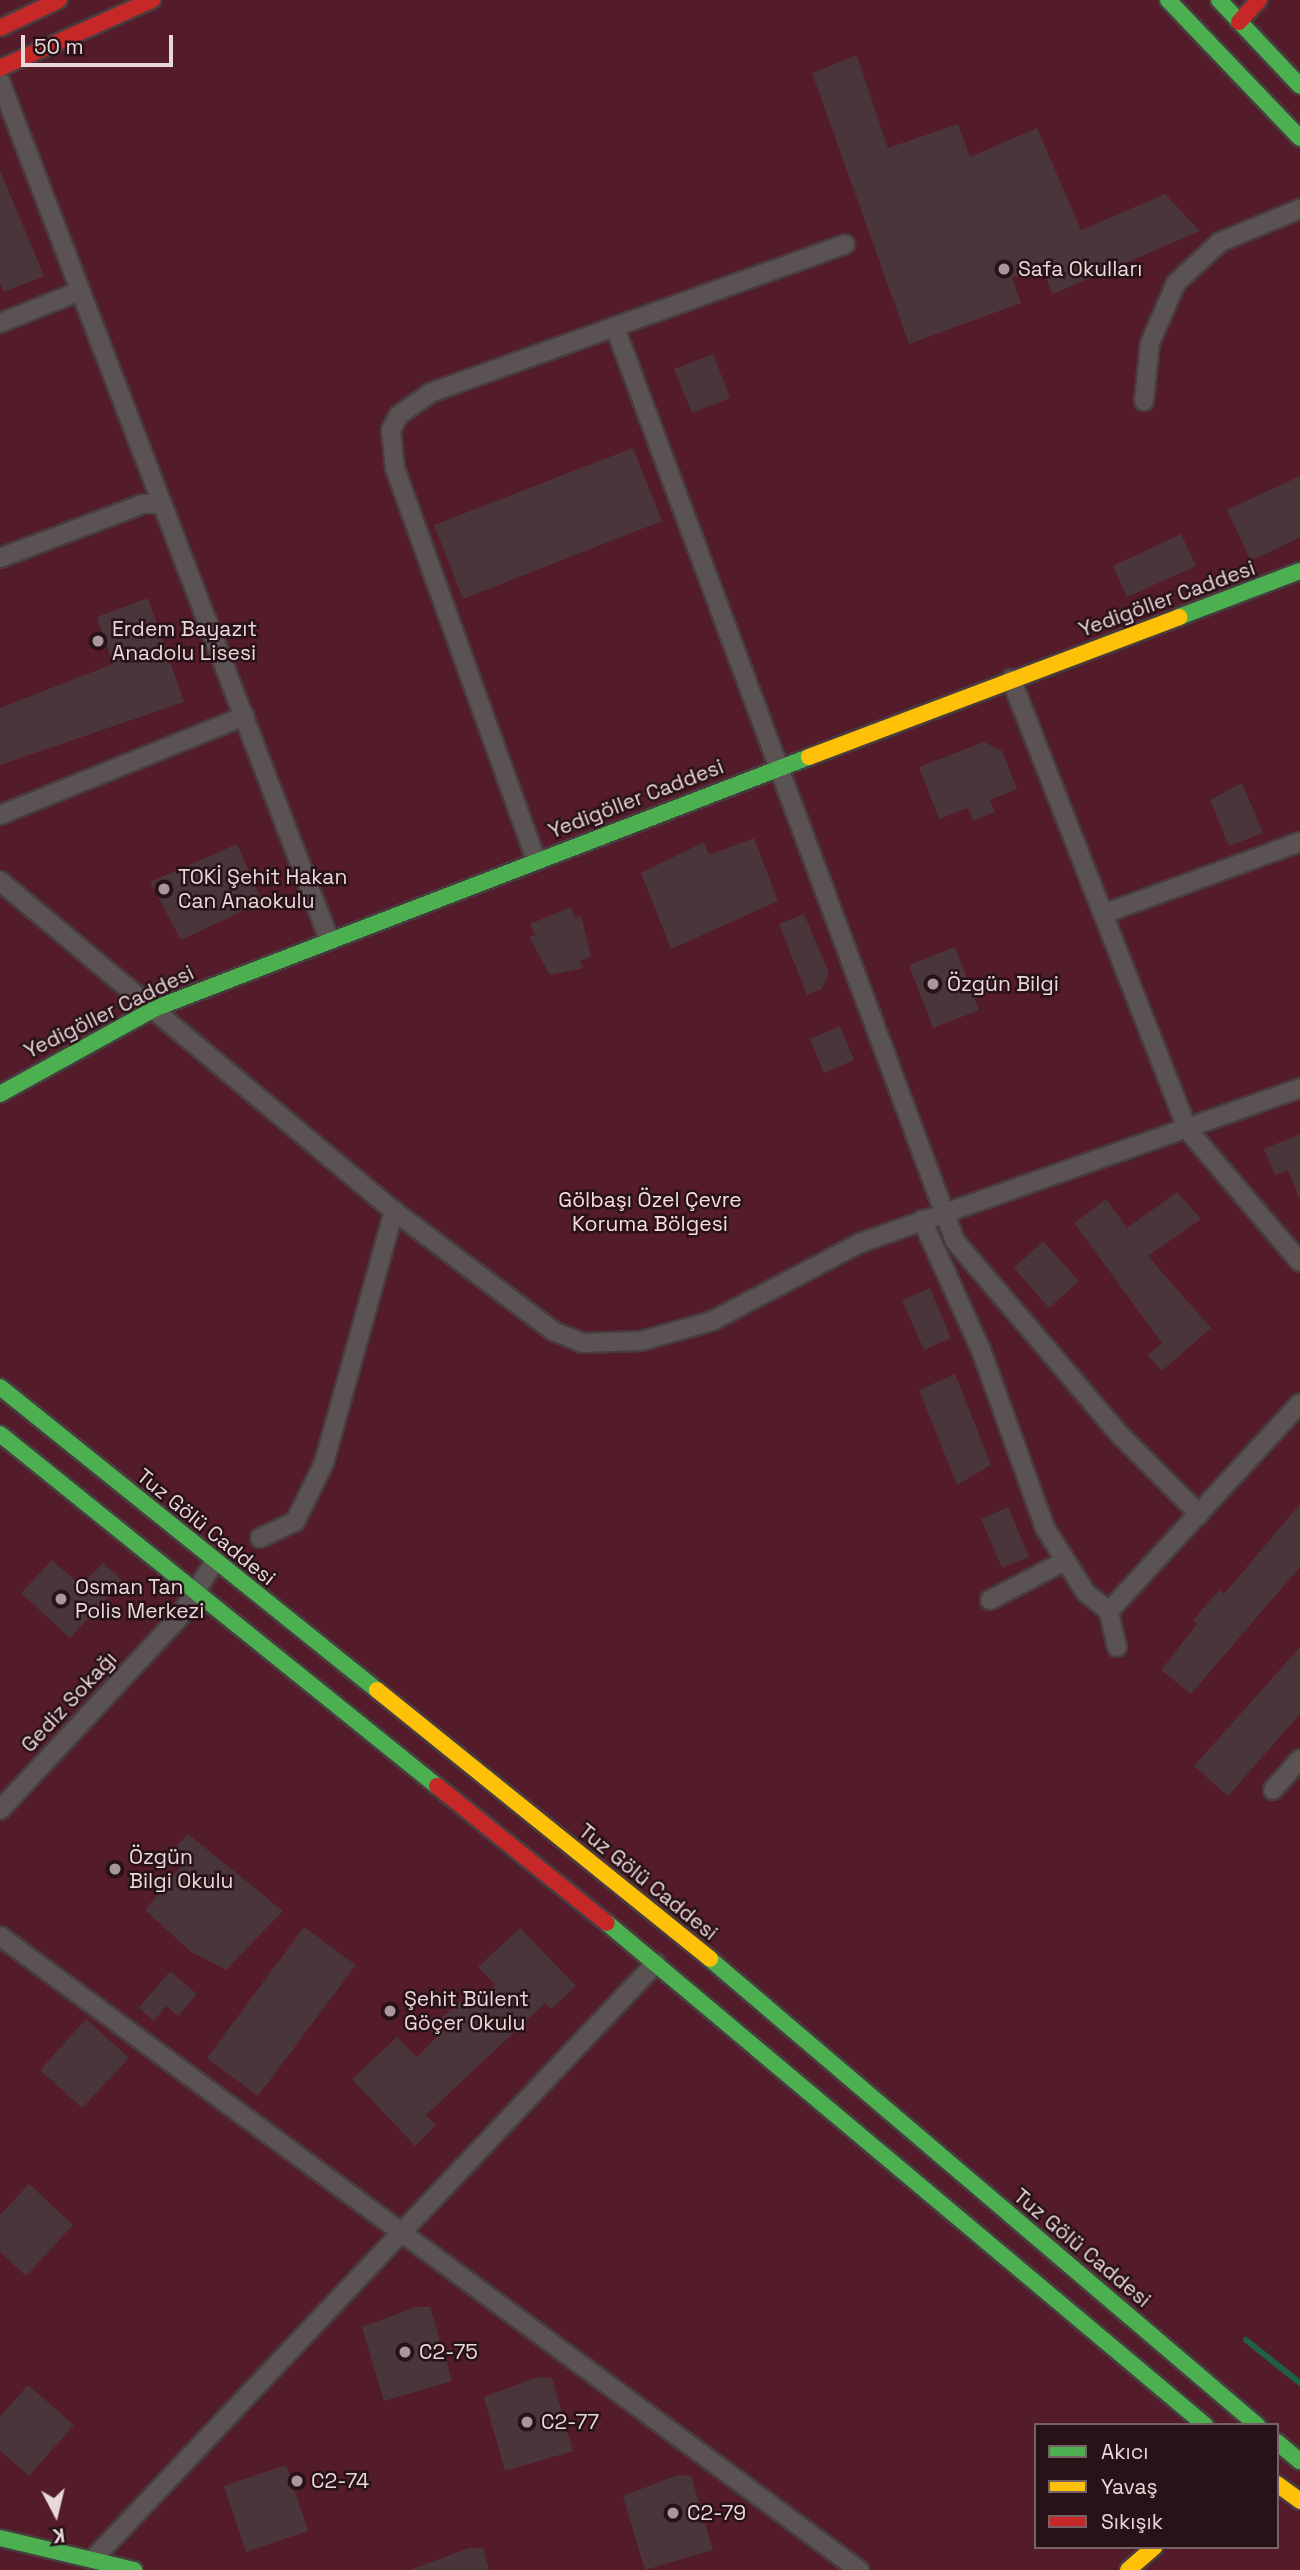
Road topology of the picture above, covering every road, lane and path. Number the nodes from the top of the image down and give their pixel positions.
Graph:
1 (59, 0) edge
2 (152, 0) edge
3 (1168, 0) edge
4 (1198, 0) edge
5 (1219, 0) edge
6 (1259, 0) edge
7 (1183, 15) junction
8 (1239, 22) junction
9 (0, 28) edge
10 (1269, 54) junction
11 (0, 68) edge
12 (1244, 79) junction
13 (0, 81) edge
14 (1300, 86) edge
15 (1300, 138) edge
16 (1300, 209) edge
17 (845, 244) dead end
18 (78, 292) junction
19 (0, 323) edge
20 (616, 330) junction
21 (1144, 401) dead end
22 (160, 504) junction
23 (0, 558) edge
24 (1300, 571) edge
25 (1010, 679) junction
26 (245, 716) junction
27 (774, 769) junction
28 (0, 816) edge
29 (1300, 842) edge
30 (536, 860) junction
31 (0, 881) edge
32 (1106, 913) junction
33 (329, 939) junction
34 (156, 1008) junction
35 (1300, 1088) edge
36 (0, 1094) edge
37 (1188, 1130) junction
38 (394, 1210) junction
39 (943, 1213) junction
40 (922, 1220) junction
41 (1300, 1262) edge
42 (0, 1387) edge
43 (1300, 1403) edge
44 (0, 1434) edge
45 (1199, 1514) junction
46 (260, 1538) dead end
47 (215, 1561) junction
48 (1065, 1561) junction
49 (197, 1591) junction
50 (990, 1600) dead end
51 (1109, 1612) junction
52 (1117, 1647) dead end
53 (1300, 1759) edge
54 (1273, 1790) dead end
55 (0, 1810) edge
56 (0, 1936) edge
57 (656, 1963) junction
58 (402, 2235) junction
59 (1203, 2423) edge
60 (1255, 2423) edge
61 (1279, 2444) edge
62 (1300, 2461) edge
63 (1279, 2485) edge
64 (1300, 2501) edge
65 (0, 2538) edge
66 (1152, 2549) edge
67 (96, 2557) junction
68 (134, 2570) edge
69 (859, 2570) edge
70 (1128, 2570) edge

1 - 9 street
2 - 11 street
3 - 7 street
4 - 7 street
5 - 8 street
6 - 8 street
7 - 12 street
8 - 10 street
10 - 12 street
10 - 14 street
12 - 15 street
13 - 18 street
16 - 21 street
17 - 20 street
18 - 19 street
18 - 22 street
20 - 27 street
20 - 30 street
22 - 23 street
22 - 26 street
24 - 25 street, Yedigöller Caddesi
25 - 27 street, Yedigöller Caddesi
25 - 32 street
26 - 28 street
26 - 33 street
27 - 30 street, Yedigöller Caddesi
27 - 39 street
29 - 32 street
30 - 33 street, Yedigöller Caddesi
31 - 34 street
32 - 37 street
33 - 34 street, Yedigöller Caddesi
34 - 36 street, Yedigöller Caddesi
34 - 38 street
35 - 37 street
37 - 39 street
37 - 41 street
38 - 40 street
38 - 46 street
39 - 40 street
39 - 45 street
40 - 48 street
42 - 47 street, Tuz Gölü Caddesi
43 - 45 street
44 - 49 street
45 - 51 street
47 - 49 street, Gediz Sokağı
47 - 60 street, Tuz Gölü Caddesi
48 - 50 street
48 - 51 street
49 - 55 street, Gediz Sokağı
49 - 57 street
51 - 52 street
53 - 54 street
56 - 58 street
57 - 58 street
57 - 59 street
58 - 67 street
58 - 69 street
61 - 62 street
63 - 64 street
65 - 67 street
66 - 70 street
67 - 68 street

